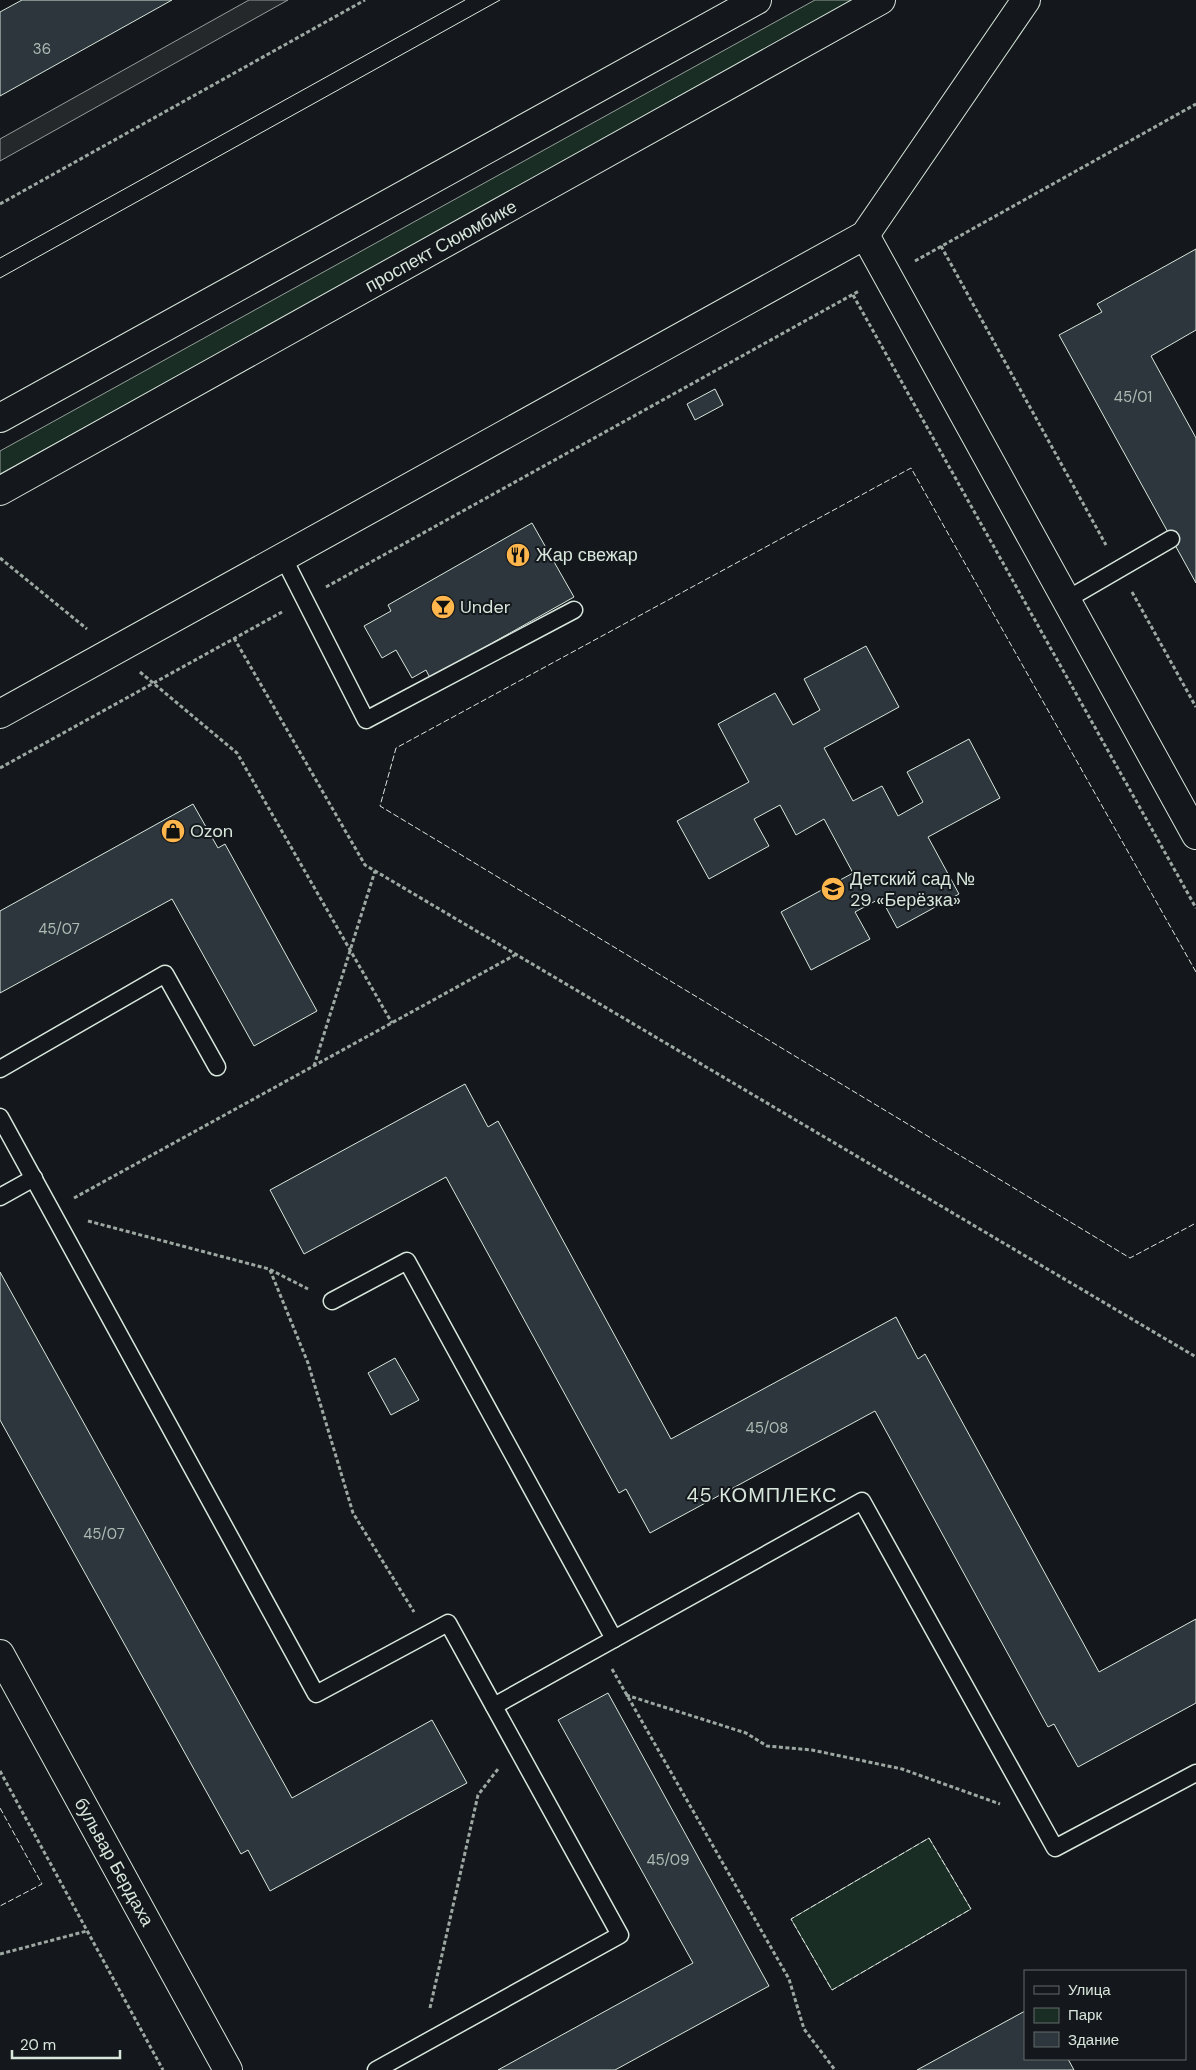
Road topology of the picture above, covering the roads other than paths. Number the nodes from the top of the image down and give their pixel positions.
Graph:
1 (757, 0) edge
2 (881, 0) edge
3 (1026, 0) edge
4 (866, 235) junction
5 (0, 418) edge
6 (0, 491) edge
7 (1171, 539) dead end
8 (283, 557) junction
9 (1066, 600) junction
10 (574, 610) dead end
11 (0, 714) edge
12 (1196, 835) edge
13 (217, 1066) dead end
14 (0, 1070) edge
15 (0, 1116) edge
16 (34, 1178) junction
17 (0, 1197) edge
18 (332, 1301) road end
19 (614, 1639) junction
20 (0, 1654) edge
21 (494, 1706) junction
22 (1196, 1773) edge
23 (228, 2070) edge
24 (376, 2070) edge

1 - 5 street
2 - 6 street, проспект Сююмбике
3 - 4 street
4 - 8 street
4 - 9 street
7 - 9 lane
8 - 10 lane
8 - 11 street
9 - 12 street
13 - 14 lane
15 - 16 lane
16 - 17 lane
16 - 21 lane
18 - 19 lane
19 - 21 lane
19 - 22 lane
20 - 23 street, бульвар Бердаха
21 - 24 lane

